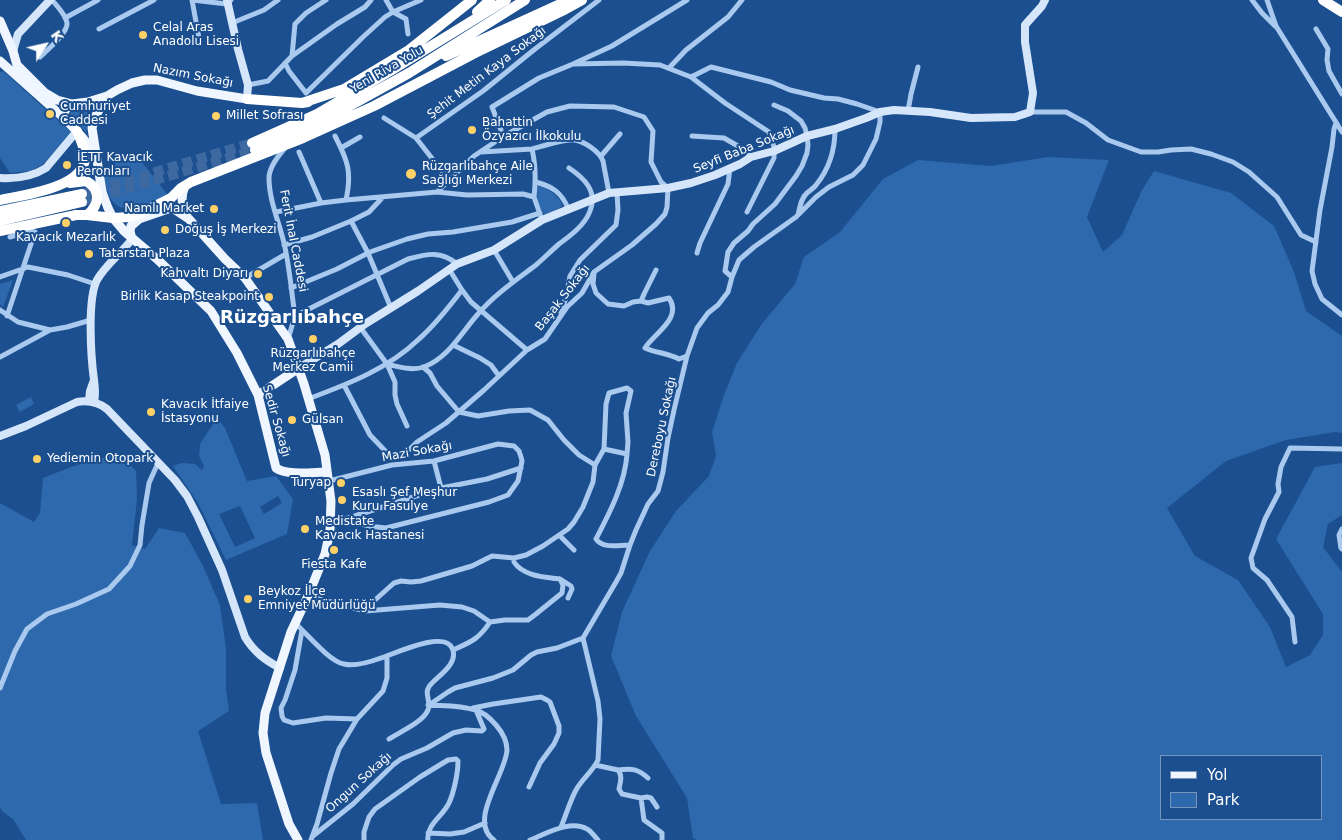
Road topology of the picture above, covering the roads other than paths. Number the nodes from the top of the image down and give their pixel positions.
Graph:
1 (51, 0) edge
2 (98, 0) edge
3 (154, 0) edge
4 (192, 0) edge
5 (278, 0) edge
6 (326, 0) edge
7 (371, 0) edge
8 (386, 0) edge
9 (420, 0) edge
10 (472, 0) edge
11 (490, 0) edge
12 (506, 0) edge
13 (525, 0) edge
14 (570, 0) edge
15 (582, 0) edge
16 (599, 0) edge
17 (687, 0) edge
18 (742, 0) edge
19 (1045, 0) edge
20 (1252, 0) edge
21 (1267, 0) edge
22 (1323, 0) edge
23 (228, 1) edge
24 (393, 12) junction
25 (1342, 12) edge
26 (65, 18) junction
27 (0, 21) edge
28 (232, 23) junction
29 (1276, 26) junction
30 (460, 28) junction
31 (99, 29) dead end
32 (1316, 29) dead end
33 (5, 34) junction
34 (18, 34) junction
35 (408, 34) dead end
36 (199, 38) dead end
37 (13, 51) junction
38 (292, 56) junction
39 (40, 57) dead end
40 (285, 64) junction
41 (574, 64) junction
42 (2, 65) edge
43 (918, 67) dead end
44 (669, 68) junction
45 (409, 73) junction
46 (691, 77) junction
47 (248, 85) junction
48 (1342, 94) edge
49 (107, 96) junction
50 (344, 98) junction
51 (247, 99) junction
52 (302, 103) junction
53 (72, 104) junction
54 (774, 105) dead end
55 (908, 111) junction
56 (880, 112) junction
57 (1030, 112) junction
58 (384, 118) dead end
59 (65, 119) junction
60 (1336, 123) junction
61 (835, 129) junction
62 (502, 130) dead end
63 (77, 131) junction
64 (1342, 132) edge
65 (620, 134) dead end
66 (335, 136) dead end
67 (360, 136) dead end
68 (692, 136) dead end
69 (807, 136) junction
70 (416, 138) junction
71 (289, 143) junction
72 (341, 148) junction
73 (532, 149) junction
74 (774, 151) junction
75 (298, 152) dead end
76 (481, 152) junction
77 (601, 156) junction
78 (751, 157) junction
79 (98, 161) junction
80 (568, 168) dead end
81 (730, 168) junction
82 (0, 178) edge
83 (449, 180) junction
84 (536, 182) junction
85 (63, 184) junction
86 (185, 186) junction
87 (668, 188) junction
88 (437, 192) junction
89 (613, 193) junction
90 (384, 196) junction
91 (534, 197) junction
92 (0, 200) edge
93 (346, 200) junction
94 (592, 200) junction
95 (321, 203) junction
96 (568, 208) junction
97 (0, 211) edge
98 (276, 212) junction
99 (748, 212) dead end
100 (87, 214) junction
101 (541, 216) junction
102 (796, 217) junction
103 (113, 218) junction
104 (188, 219) junction
105 (0, 221) edge
106 (351, 221) junction
107 (0, 231) edge
108 (10, 237) dead end
109 (133, 242) junction
110 (1316, 242) junction
111 (284, 245) junction
112 (494, 250) junction
113 (698, 252) dead end
114 (368, 253) junction
115 (286, 254) junction
116 (457, 264) junction
117 (22, 269) junction
118 (449, 269) junction
119 (656, 270) dead end
120 (594, 273) junction
121 (377, 276) junction
122 (0, 277) edge
123 (732, 277) junction
124 (244, 278) junction
125 (514, 282) junction
126 (95, 284) junction
127 (291, 288) junction
128 (462, 290) junction
129 (641, 301) junction
130 (391, 308) junction
131 (0, 310) edge
132 (480, 311) junction
133 (1342, 315) edge
134 (7, 316) junction
135 (295, 316) junction
136 (91, 320) junction
137 (558, 321) junction
138 (360, 327) junction
139 (50, 330) junction
140 (288, 339) junction
141 (453, 345) junction
142 (527, 350) junction
143 (688, 356) junction
144 (0, 357) edge
145 (387, 364) junction
146 (423, 367) junction
147 (298, 368) junction
148 (499, 376) junction
149 (344, 385) junction
150 (93, 392) junction
151 (258, 395) junction
152 (308, 398) junction
153 (77, 402) junction
154 (92, 402) junction
155 (105, 407) junction
156 (459, 412) junction
157 (407, 426) dead end
158 (0, 436) edge
159 (604, 449) junction
160 (1342, 449) edge
161 (627, 454) junction
162 (392, 458) junction
163 (434, 462) junction
164 (158, 463) junction
165 (392, 465) junction
166 (595, 465) junction
167 (521, 468) junction
168 (328, 476) junction
169 (441, 488) junction
170 (347, 519) junction
171 (330, 524) junction
172 (1342, 529) edge
173 (559, 535) junction
174 (630, 545) junction
175 (1342, 549) edge
176 (574, 550) dead end
177 (514, 558) junction
178 (560, 578) junction
179 (308, 596) junction
180 (568, 598) dead end
181 (365, 612) junction
182 (490, 622) junction
183 (299, 626) junction
184 (582, 638) junction
185 (1294, 642) dead end
186 (454, 650) junction
187 (387, 656) junction
188 (280, 668) junction
189 (0, 688) edge
190 (428, 705) junction
191 (473, 709) junction
192 (358, 719) junction
193 (389, 739) dead end
194 (595, 765) junction
195 (618, 770) junction
196 (648, 778) dead end
197 (529, 786) dead end
198 (641, 798) junction
199 (657, 807) dead end
200 (485, 823) junction
201 (561, 827) junction
202 (428, 833) junction
203 (312, 838) edge
204 (490, 839) edge
205 (298, 840) edge
206 (364, 840) edge
207 (428, 840) edge
208 (530, 840) edge
209 (598, 840) edge
210 (662, 840) edge

1 - 26 street
1 - 34 street
2 - 26 street
3 - 31 street
4 - 23 street
4 - 36 street
5 - 28 street
6 - 38 street
7 - 38 street
8 - 24 street
9 - 24 street
10 - 52 highway
11 - 30 highway
12 - 30 highway, Yeni Riva Yolu
13 - 45 highway, Yeni Riva Yolu
14 - 45 highway
15 - 71 highway
16 - 70 street, Şehit Metin Kaya Sokağı
17 - 41 street
18 - 44 street
19 - 57 street
20 - 29 street
21 - 29 street
22 - 25 highway
23 - 28 street
24 - 35 street
24 - 40 street
26 - 39 street
27 - 33 main road
28 - 47 street
29 - 60 street
30 - 50 highway, Yeni Riva Yolu
32 - 48 street
33 - 34 street
33 - 37 main road
34 - 37 street
37 - 53 main road
38 - 40 street
40 - 47 street
41 - 44 street
41 - 62 street
42 - 59 main road
43 - 55 street
44 - 46 street
45 - 50 highway, Yeni Riva Yolu
46 - 56 street
46 - 74 street
47 - 51 street
49 - 51 main road, Nazım Sokağı
49 - 53 main road, Nazım Sokağı
49 - 79 main road
50 - 52 highway
51 - 52 highway
53 - 59 main road
54 - 69 street
55 - 56 street, Seyfi Baba Sokağı
55 - 57 street, Seyfi Baba Sokağı
56 - 61 street, Seyfi Baba Sokağı
56 - 102 street, Dereboyu Sokağı
57 - 110 street
58 - 70 street
59 - 63 main road
60 - 64 street
60 - 110 street
61 - 69 street, Seyfi Baba Sokağı
61 - 102 street
63 - 79 main road
63 - 82 street
63 - 85 highway
65 - 77 street
66 - 72 street
67 - 72 street
68 - 78 street
69 - 74 street, Seyfi Baba Sokağı
69 - 123 street
70 - 83 street
71 - 86 highway
71 - 98 street, Ferit İnal Caddesi
72 - 93 street
73 - 76 street
73 - 77 street
73 - 84 street
74 - 78 street, Seyfi Baba Sokağı
74 - 99 street
75 - 95 street
76 - 83 street
76 - 87 street
77 - 89 street
78 - 81 street, Seyfi Baba Sokağı
79 - 103 main road
80 - 94 street
81 - 87 street, Seyfi Baba Sokağı
81 - 113 street
83 - 88 street
84 - 91 street
84 - 96 street
85 - 92 highway
85 - 100 highway
86 - 103 highway
86 - 104 main road
87 - 89 street, Seyfi Baba Sokağı
87 - 120 street, Başak Sokağı
88 - 90 street
88 - 91 street
89 - 94 street, Seyfi Baba Sokağı
89 - 137 street
90 - 93 street
90 - 106 street
91 - 101 street
93 - 95 street
94 - 96 street, Seyfi Baba Sokağı
94 - 125 street
95 - 98 street
96 - 101 street, Seyfi Baba Sokağı
97 - 105 highway
98 - 111 street, Ferit İnal Caddesi
100 - 103 highway
100 - 107 highway
101 - 112 street, Seyfi Baba Sokağı
101 - 114 street
102 - 123 street, Dereboyu Sokağı
103 - 109 main road, Sedir Sokağı
104 - 109 main road
104 - 124 main road
106 - 111 street
106 - 114 street
108 - 117 street
109 - 126 street
109 - 151 main road, Sedir Sokağı
110 - 133 street
111 - 115 street, Ferit İnal Caddesi
112 - 116 street, Seyfi Baba Sokağı
112 - 125 street
114 - 121 street
114 - 127 street
115 - 124 street
115 - 127 street, Ferit İnal Caddesi
116 - 118 street, Seyfi Baba Sokağı
116 - 121 street
117 - 122 street
117 - 126 street
117 - 134 street
118 - 128 street
118 - 130 street, Seyfi Baba Sokağı
119 - 129 street
120 - 129 street
120 - 137 street, Başak Sokağı
121 - 130 street
121 - 135 street
123 - 143 street, Dereboyu Sokağı
124 - 140 main road
125 - 132 street
126 - 136 street
127 - 135 street, Ferit İnal Caddesi
128 - 132 street
128 - 145 street
129 - 143 street
130 - 138 street, Seyfi Baba Sokağı
131 - 134 street
132 - 141 street
132 - 142 street
134 - 139 street
135 - 140 street, Ferit İnal Caddesi
136 - 139 street
136 - 150 street
137 - 142 street, Başak Sokağı
138 - 145 street
138 - 147 street, Seyfi Baba Sokağı
139 - 144 street
140 - 147 main road
141 - 146 street
141 - 148 street
142 - 148 street, Başak Sokağı
143 - 174 street, Dereboyu Sokağı
145 - 146 street
145 - 149 street
145 - 157 street
146 - 156 street
147 - 151 main road
147 - 152 main road
148 - 156 street, Başak Sokağı
149 - 152 street
149 - 162 street
150 - 153 street
150 - 154 street
150 - 155 street
151 - 168 main road, Sedir Sokağı
152 - 168 main road
153 - 154 street
153 - 158 street
154 - 155 street
155 - 164 street
156 - 162 street, Başak Sokağı
156 - 166 street
159 - 161 street
159 - 161 street
159 - 166 street
160 - 185 street
161 - 174 street
162 - 165 street
163 - 165 street, Mazi Sokağı
163 - 167 street, Mazi Sokağı
163 - 169 street
164 - 188 street
164 - 189 street
165 - 168 street, Mazi Sokağı
166 - 173 street
167 - 169 street
167 - 170 street
168 - 171 main road
169 - 170 street
170 - 171 street
171 - 179 main road
172 - 175 street
173 - 176 street
173 - 177 street
174 - 184 street, Dereboyu Sokağı
177 - 178 street
177 - 181 street
178 - 180 street
178 - 182 street
179 - 181 street
179 - 183 main road
181 - 182 street
182 - 186 street
183 - 187 street
183 - 188 main road
183 - 192 street
184 - 190 street
184 - 194 street
186 - 187 street
186 - 190 street
187 - 192 street
188 - 205 main road
190 - 191 street
190 - 193 street
191 - 197 street
191 - 200 street
191 - 203 street, Ongun Sokağı
192 - 203 street
194 - 195 street
194 - 201 street
195 - 196 street
195 - 198 street
198 - 199 street
198 - 210 street
200 - 202 street
200 - 204 street
201 - 208 street
201 - 209 street
202 - 206 street
202 - 207 street

